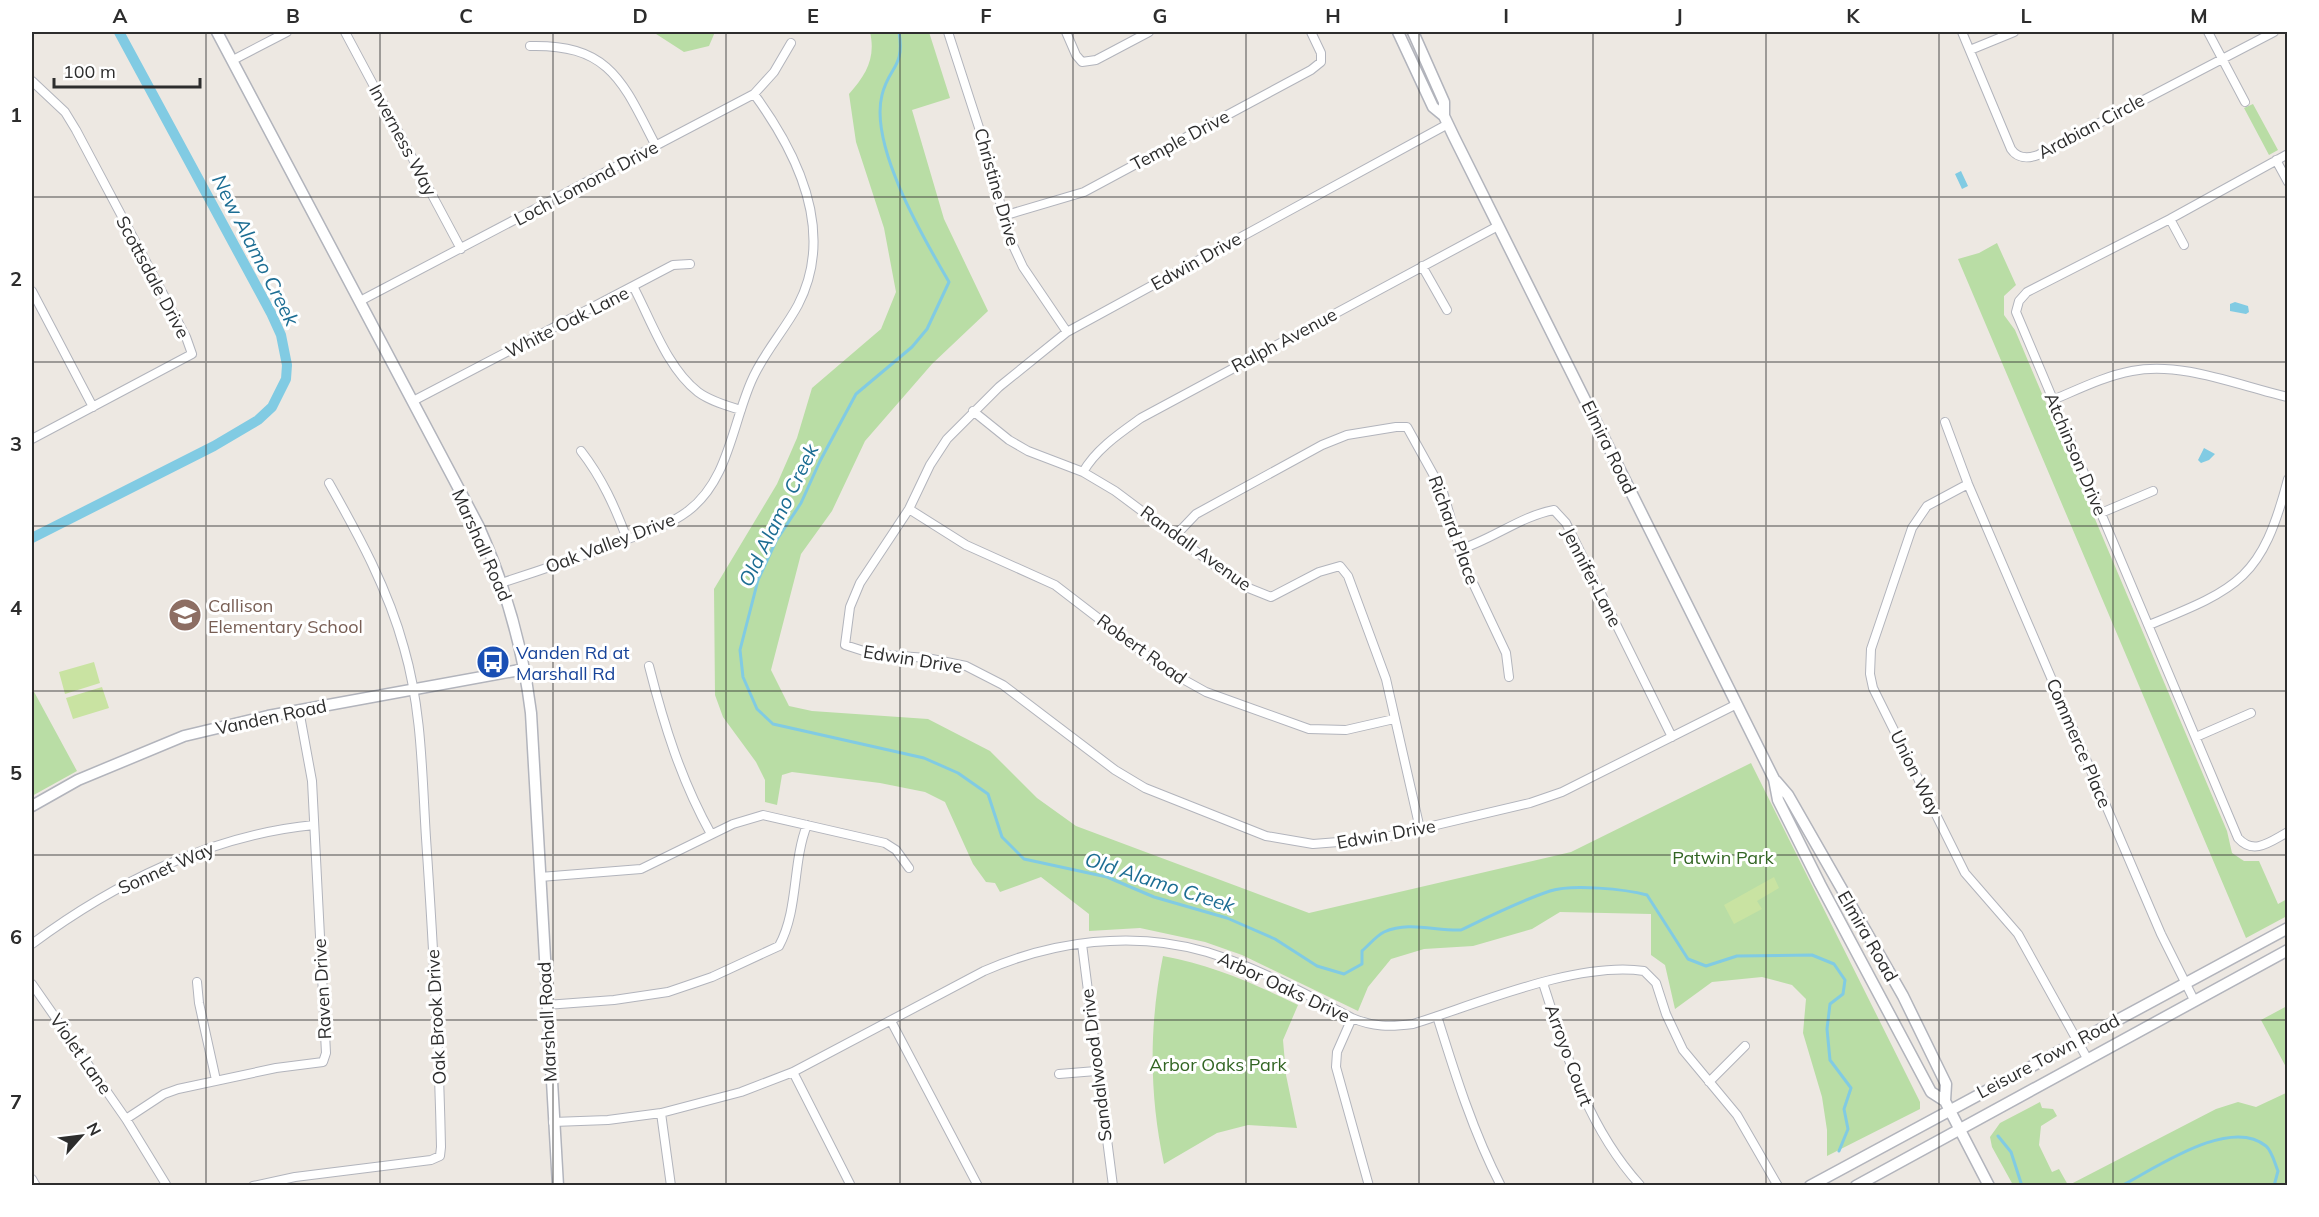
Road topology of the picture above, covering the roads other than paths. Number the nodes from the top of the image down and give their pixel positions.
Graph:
1 (217, 32) edge
2 (287, 32) edge
3 (345, 32) edge
4 (948, 32) edge
5 (1066, 32) edge
6 (1149, 32) edge
7 (1311, 32) edge
8 (1398, 32) edge
9 (1413, 32) edge
10 (1962, 32) edge
11 (2014, 32) edge
12 (2208, 32) edge
13 (2274, 32) edge
14 (791, 43) dead end
15 (530, 46) dead end
16 (1970, 50) junction
17 (2221, 57) junction
18 (233, 60) junction
19 (32, 81) edge
20 (754, 94) junction
21 (2245, 102) dead end
22 (1446, 120) junction
23 (656, 146) junction
24 (2288, 154) edge
25 (2276, 160) junction
26 (2288, 182) edge
27 (1003, 216) junction
28 (2170, 219) junction
29 (1498, 226) junction
30 (2184, 245) dead end
31 (460, 249) junction
32 (690, 264) dead end
33 (1422, 266) junction
34 (633, 286) junction
35 (32, 291) edge
36 (360, 301) junction
37 (1447, 310) dead end
38 (1067, 332) junction
39 (2288, 397) edge
40 (2054, 400) junction
41 (413, 401) junction
42 (93, 407) junction
43 (741, 410) junction
44 (973, 411) junction
45 (1945, 422) dead end
46 (32, 439) edge
47 (581, 451) dead end
48 (1083, 472) junction
49 (2288, 479) edge
50 (329, 483) dead end
51 (1968, 484) junction
52 (2153, 491) dead end
53 (909, 509) junction
54 (2101, 513) junction
55 (1176, 535) junction
56 (627, 539) junction
57 (1461, 549) junction
58 (501, 583) junction
59 (2149, 625) junction
60 (649, 666) dead end
61 (525, 669) junction
62 (1509, 677) dead end
63 (414, 689) junction
64 (1737, 704) junction
65 (299, 710) junction
66 (2251, 714) dead end
67 (1394, 719) junction
68 (1672, 737) junction
69 (2196, 737) junction
70 (1774, 779) junction
71 (32, 806) edge
72 (314, 825) junction
73 (807, 825) junction
74 (1420, 829) junction
75 (2288, 832) edge
76 (711, 834) junction
77 (909, 868) dead end
78 (540, 877) junction
79 (2288, 928) edge
80 (32, 944) edge
81 (1082, 944) junction
82 (2288, 950) edge
83 (197, 982) dead end
84 (2184, 982) junction
85 (1543, 983) junction
86 (32, 984) edge
87 (2194, 1000) junction
88 (546, 1005) junction
89 (1437, 1016) junction
90 (1352, 1018) junction
91 (891, 1021) junction
92 (2077, 1040) junction
93 (1745, 1046) dead end
94 (2088, 1060) junction
95 (1096, 1071) junction
96 (793, 1072) junction
97 (1059, 1074) dead end
98 (216, 1080) junction
99 (1709, 1082) junction
100 (1947, 1105) junction
101 (661, 1113) junction
102 (126, 1119) junction
103 (553, 1122) junction
104 (1960, 1131) junction
105 (32, 1179) edge
106 (36, 1185) edge
107 (167, 1185) edge
108 (253, 1185) edge
109 (558, 1185) edge
110 (671, 1185) edge
111 (849, 1185) edge
112 (978, 1185) edge
113 (1113, 1185) edge
114 (1369, 1185) edge
115 (1501, 1185) edge
116 (1640, 1185) edge
117 (1778, 1185) edge
118 (1810, 1185) edge
119 (1856, 1185) edge
120 (1989, 1185) edge

1 - 18 main road, Marshall Road
2 - 18 street
3 - 31 street, Inverness Way
4 - 27 street, Christine Drive
5 - 6 street
7 - 27 street, Temple Drive
8 - 22 main road, Elmira Road
9 - 22 main road, Elmira Road
10 - 16 street, Arabian Circle
11 - 16 street
12 - 17 street
13 - 17 street
14 - 20 street, Loch Lomond Drive
15 - 23 street
16 - 17 street, Arabian Circle
17 - 21 street
18 - 36 main road, Marshall Road
19 - 42 street, Scottsdale Drive
20 - 23 street, Loch Lomond Drive
20 - 43 street, Oak Valley Drive
22 - 29 main road, Elmira Road
22 - 38 street, Edwin Drive
23 - 31 street, Loch Lomond Drive
24 - 25 street, Atchinson Drive
25 - 26 street
25 - 28 street, Atchinson Drive
27 - 38 street, Christine Drive
28 - 30 street
28 - 40 street, Atchinson Drive
29 - 33 street, Ralph Avenue
29 - 64 main road, Elmira Road
31 - 36 street, Loch Lomond Drive
32 - 34 street
33 - 37 street
33 - 48 street, Ralph Avenue
34 - 41 street, White Oak Lane
34 - 43 street, White Oak Lane
35 - 42 street
36 - 41 main road, Marshall Road
38 - 44 street, Edwin Drive
39 - 40 street
40 - 54 street, Atchinson Drive
41 - 58 main road, Marshall Road
42 - 46 street, Scottsdale Drive
43 - 56 street, Oak Valley Drive
44 - 48 street, Randall Avenue
44 - 53 street, Edwin Drive
45 - 51 street, Commerce Place
47 - 56 street
48 - 55 street, Randall Avenue
49 - 59 street
50 - 63 street
51 - 84 street, Commerce Place
51 - 92 street, Union Way
52 - 54 street
53 - 67 street, Robert Road
53 - 74 street, Edwin Drive
54 - 59 street, Atchinson Drive
55 - 57 street, Richard Place
55 - 67 street, Randall Avenue
56 - 58 street, Oak Valley Drive
57 - 62 street, Richard Place
57 - 68 street, Jennifer Lane
58 - 61 main road, Marshall Road
59 - 69 street, Atchinson Drive
60 - 76 street
61 - 63 main road, Vanden Road
61 - 78 main road, Marshall Road
63 - 65 main road, Vanden Road
63 - 108 street, Oak Brook Drive
64 - 68 street, Edwin Drive
64 - 70 main road, Elmira Road
65 - 71 main road, Vanden Road
65 - 72 street, Raven Drive
66 - 69 street
67 - 74 street, Randall Avenue
68 - 74 street, Edwin Drive
69 - 75 street, Atchinson Drive
70 - 100 main road, Elmira Road
70 - 100 main road, Elmira Road
72 - 80 street, Sonnet Way
72 - 98 street, Raven Drive
73 - 76 street
73 - 77 street
73 - 88 street
76 - 78 street
78 - 88 main road, Marshall Road
79 - 84 main road, Leisure Town Road
81 - 90 street, Arbor Oaks Drive
81 - 91 street, Arbor Oaks Drive
81 - 95 street, Sandalwood Drive
82 - 87 main road, Leisure Town Road
83 - 98 street
84 - 87 street, Commerce Place
84 - 92 main road, Leisure Town Road
85 - 89 street, Arbor Oaks Drive
85 - 99 street, Arbor Oaks Drive
85 - 116 street, Arroyo Court
86 - 102 street, Violet Lane
87 - 94 main road, Leisure Town Road
88 - 103 main road, Marshall Road
89 - 90 street, Arbor Oaks Drive
89 - 115 street
90 - 114 street
91 - 96 street, Arbor Oaks Drive
91 - 112 street
92 - 94 street, Union Way
92 - 100 main road, Leisure Town Road
93 - 99 street
94 - 104 main road, Leisure Town Road
95 - 97 street
95 - 113 street, Sandalwood Drive
96 - 101 street, Arbor Oaks Drive
96 - 111 street
98 - 102 street, Raven Drive
99 - 117 street, Arbor Oaks Drive
100 - 104 main road, Elmira Road
100 - 118 main road, Leisure Town Road
101 - 103 street, Arbor Oaks Drive
101 - 110 street
102 - 107 street, Violet Lane
103 - 109 main road, Marshall Road
104 - 119 main road, Leisure Town Road
104 - 120 main road, Elmira Road
105 - 106 street

